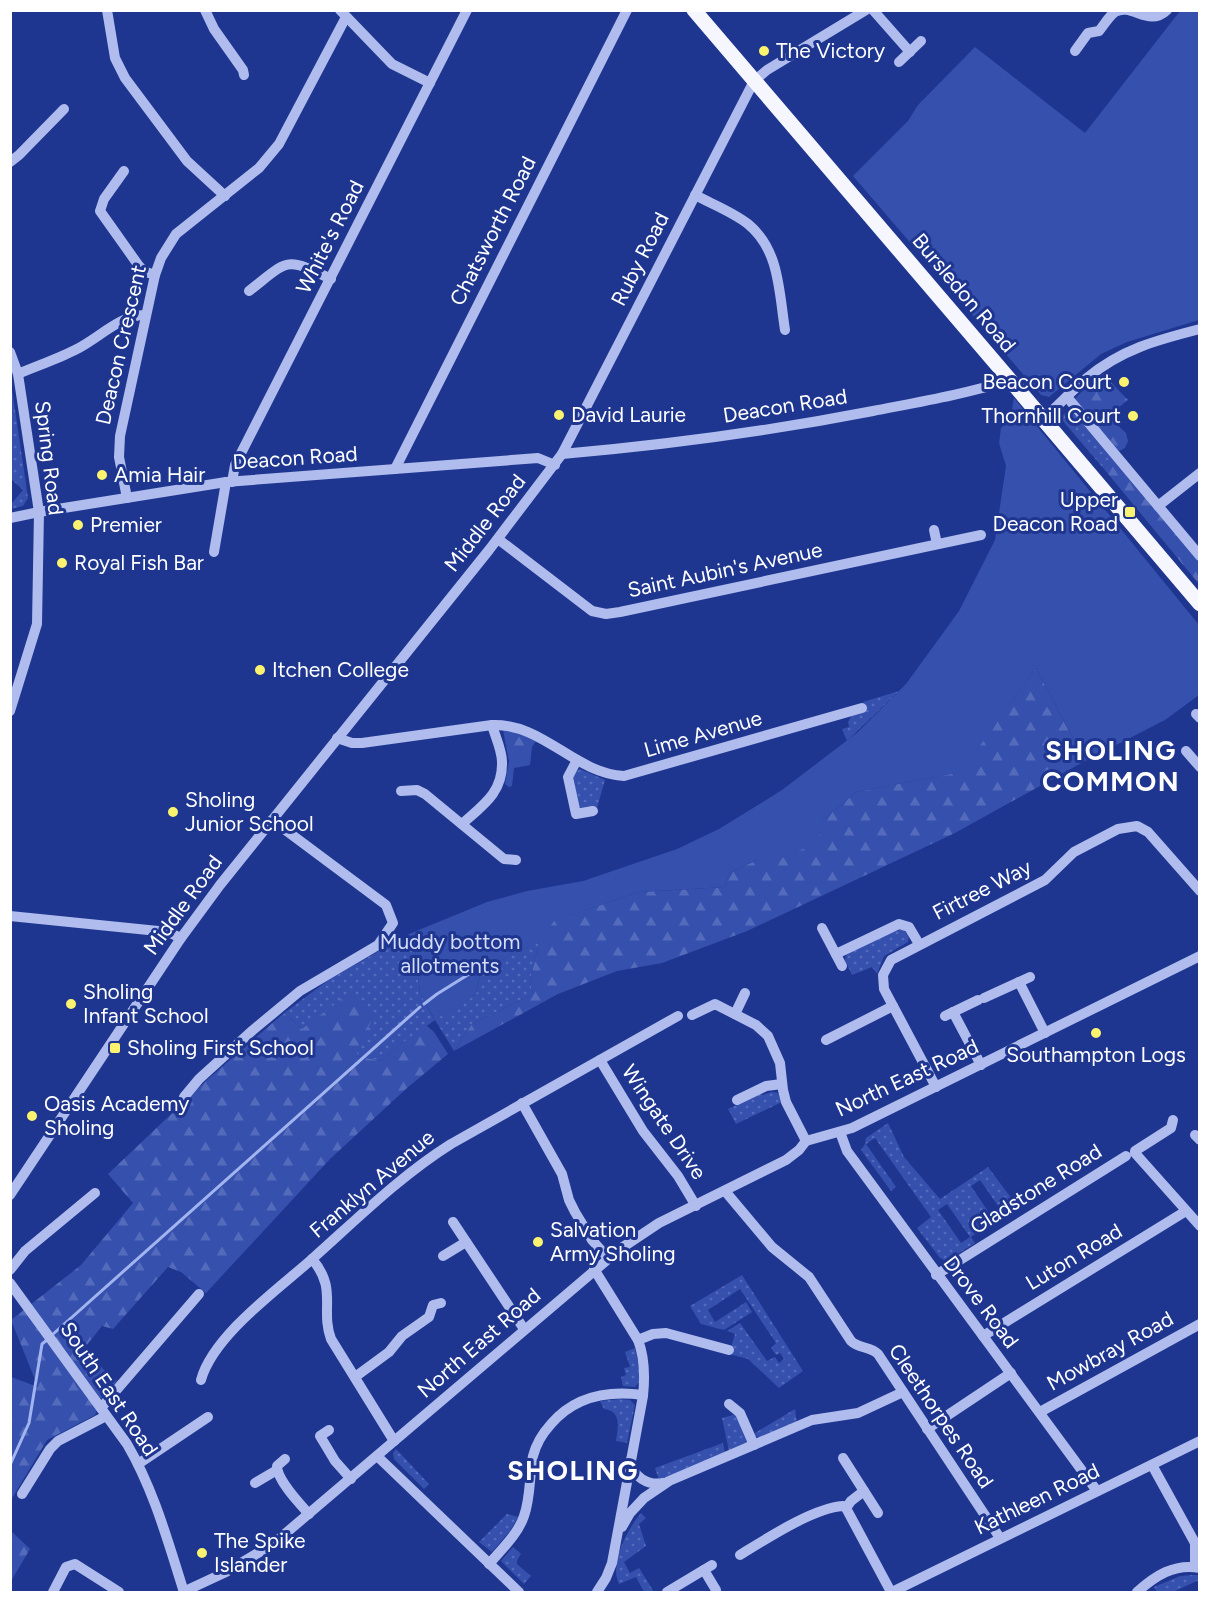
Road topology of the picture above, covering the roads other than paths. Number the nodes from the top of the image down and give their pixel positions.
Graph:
1 (108, 10) edge
2 (205, 10) edge
3 (466, 10) edge
4 (627, 10) edge
5 (694, 10) edge
6 (866, 10) edge
7 (873, 10) edge
8 (1167, 10) edge
9 (343, 14) edge
10 (921, 41) dead end
11 (910, 51) junction
12 (1074, 51) dead end
13 (899, 62) dead end
14 (244, 75) dead end
15 (754, 81) junction
16 (430, 83) junction
17 (64, 108) dead end
18 (10, 162) edge
19 (124, 171) dead end
20 (695, 195) junction
21 (225, 196) junction
22 (155, 275) junction
23 (331, 279) junction
24 (249, 291) dead end
25 (146, 315) junction
26 (1200, 329) edge
27 (785, 330) dead end
28 (10, 352) edge
29 (15, 367) edge
30 (1010, 380) junction
31 (1066, 397) junction
32 (1043, 419) junction
33 (562, 454) junction
34 (555, 465) junction
35 (395, 470) junction
36 (1200, 473) edge
37 (1195, 479) edge
38 (229, 482) junction
39 (127, 498) junction
40 (1158, 506) junction
41 (39, 512) junction
42 (10, 518) edge
43 (934, 530) dead end
44 (981, 535) dead end
45 (498, 539) junction
46 (937, 544) junction
47 (214, 552) dead end
48 (1200, 556) edge
49 (1200, 604) edge
50 (862, 708) dead end
51 (11, 710) edge
52 (840, 714) junction
53 (492, 725) junction
54 (844, 727) dead end
55 (337, 738) junction
56 (1186, 751) dead end
57 (577, 760) junction
58 (1200, 766) edge
59 (401, 791) dead end
60 (593, 811) dead end
61 (272, 820) junction
62 (462, 824) junction
63 (516, 860) dead end
64 (1200, 891) edge
65 (10, 916) edge
66 (822, 928) dead end
67 (181, 938) junction
68 (919, 944) junction
69 (836, 954) junction
70 (1199, 957) edge
71 (842, 966) dead end
72 (745, 993) dead end
73 (893, 1006) junction
74 (735, 1014) junction
75 (692, 1015) dead end
76 (678, 1016) dead end
77 (664, 1024) junction
78 (670, 1034) dead end
79 (1045, 1034) junction
80 (826, 1040) dead end
81 (600, 1060) junction
82 (981, 1065) junction
83 (782, 1084) junction
84 (936, 1087) junction
85 (183, 1097) dead end
86 (737, 1100) dead end
87 (522, 1104) junction
88 (1173, 1120) dead end
89 (840, 1132) junction
90 (806, 1140) junction
91 (1126, 1156) dead end
92 (725, 1191) junction
93 (95, 1193) dead end
94 (10, 1195) edge
95 (696, 1206) junction
96 (1186, 1211) junction
97 (453, 1222) dead end
98 (1200, 1226) edge
99 (466, 1242) junction
100 (444, 1256) dead end
101 (608, 1258) junction
102 (312, 1259) junction
103 (594, 1269) junction
104 (10, 1270) edge
105 (936, 1275) junction
106 (10, 1283) edge
107 (199, 1294) dead end
108 (433, 1303) dead end
109 (1200, 1324) edge
110 (524, 1329) junction
111 (983, 1336) junction
112 (638, 1340) junction
113 (729, 1350) dead end
114 (1011, 1373) junction
115 (355, 1377) junction
116 (201, 1380) dead end
117 (903, 1392) junction
118 (643, 1395) junction
119 (729, 1404) dead end
120 (104, 1412) junction
121 (1040, 1412) junction
122 (208, 1418) dead end
123 (927, 1429) junction
124 (329, 1430) dead end
125 (394, 1441) junction
126 (1200, 1442) edge
127 (754, 1445) junction
128 (377, 1456) junction
129 (843, 1458) dead end
130 (285, 1459) dead end
131 (630, 1461) junction
132 (138, 1464) junction
133 (1152, 1465) junction
134 (277, 1470) junction
135 (351, 1479) junction
136 (666, 1482) junction
137 (255, 1483) dead end
138 (864, 1491) junction
139 (1097, 1491) junction
140 (22, 1494) dead end
141 (846, 1508) junction
142 (878, 1513) dead end
143 (309, 1514) junction
144 (1000, 1538) junction
145 (616, 1542) junction
146 (740, 1555) dead end
147 (489, 1564) junction
148 (1197, 1568) edge
149 (716, 1590) dead end
150 (184, 1592) edge
151 (53, 1593) edge
152 (118, 1593) edge
153 (519, 1593) edge
154 (597, 1593) edge
155 (668, 1593) edge
156 (892, 1593) edge
157 (1137, 1593) edge

1 - 21 street
2 - 14 street
3 - 16 street, White's Road
4 - 35 street, Chatsworth Road
5 - 15 main road, Bursledon Road
6 - 15 street
7 - 11 street
8 - 12 street
9 - 16 street
9 - 21 street, Deacon Crescent
10 - 11 street
11 - 13 street
15 - 20 street, Ruby Road
15 - 30 main road, Bursledon Road
16 - 23 street, White's Road
17 - 18 street
19 - 22 street
20 - 27 street
20 - 33 street, Ruby Road
21 - 22 street, Deacon Crescent
22 - 25 street, Deacon Crescent
23 - 24 street
23 - 38 street, White's Road
25 - 29 street
25 - 39 street, Deacon Crescent
26 - 31 street
28 - 29 street, Spring Road
29 - 41 street, Spring Road
30 - 32 main road, Bursledon Road
30 - 33 street, Deacon Road
31 - 32 street
31 - 40 street
32 - 49 main road, Bursledon Road
33 - 34 street, Middle Road
34 - 35 street, Deacon Road
34 - 45 street, Middle Road
35 - 38 street, Deacon Road
36 - 37 street
37 - 40 street
38 - 39 street, Deacon Road
38 - 47 street, White's Road
39 - 41 street, Deacon Road
40 - 48 street
41 - 42 street, Deacon Road
41 - 51 street, Spring Road
43 - 46 street
44 - 46 street, Saint Aubin's Avenue
45 - 46 street, Saint Aubin's Avenue
45 - 55 street, Middle Road
50 - 52 street, Lime Avenue
52 - 54 street
52 - 57 street, Lime Avenue
53 - 55 street, Lime Avenue
53 - 57 street, Lime Avenue
53 - 62 street
55 - 61 street, Middle Road
56 - 58 street
57 - 60 street
59 - 62 street
61 - 67 street, Middle Road
61 - 85 street
62 - 63 street
64 - 68 street, Firtree Way
65 - 67 street
66 - 69 street
67 - 94 street, Middle Road
68 - 69 street, Firtree Way
68 - 73 street, Firtree Way
69 - 71 street
70 - 79 street, North East Road
72 - 74 street
73 - 80 street
73 - 84 street, Firtree Way
74 - 75 street
74 - 83 street
76 - 77 street, Franklyn Avenue
77 - 78 street
77 - 81 street, Franklyn Avenue
79 - 82 street, North East Road
79 - 82 street
81 - 87 street, Franklyn Avenue
81 - 95 street, Wingate Drive
82 - 84 street, North East Road
83 - 86 street
83 - 90 street
84 - 89 street, North East Road
87 - 101 street
87 - 102 street, Franklyn Avenue
88 - 96 street, Gladstone Road
89 - 90 street, North East Road
89 - 105 street, Drove Road
90 - 92 street, North East Road
91 - 105 street, Gladstone Road
92 - 95 street, North East Road
92 - 117 street, Cleethorpes Road
93 - 104 street
95 - 101 street, North East Road
96 - 98 street, Gladstone Road
96 - 111 street, Luton Road
97 - 99 street
99 - 100 street
99 - 110 street
101 - 103 street, North East Road
102 - 115 street
102 - 116 street, Franklyn Avenue
103 - 110 street, North East Road
103 - 112 street
105 - 111 street, Drove Road
106 - 120 street, South East Road
107 - 120 street
108 - 115 street
109 - 121 street, Mowbray Road
110 - 125 street, North East Road
111 - 114 street, Drove Road
112 - 113 street
112 - 118 street
114 - 121 street, Drove Road
114 - 123 street
115 - 125 street
117 - 123 street, Cleethorpes Road
117 - 127 street
118 - 131 street
118 - 147 street
119 - 127 street
120 - 132 street, South East Road
120 - 140 street
121 - 139 street, Drove Road
122 - 132 street
123 - 144 street, Cleethorpes Road
124 - 135 street
125 - 128 street, North East Road
126 - 133 street, Kathleen Road
127 - 136 street
128 - 135 street, North East Road
128 - 147 street
129 - 138 street
130 - 134 street
131 - 136 street
131 - 145 street
132 - 150 street, South East Road
133 - 139 street, Kathleen Road
133 - 148 street
134 - 137 street
134 - 143 street
135 - 143 street, North East Road
136 - 145 street
138 - 141 street
138 - 142 street
139 - 144 street, Kathleen Road
141 - 146 street
141 - 156 street
143 - 150 street, North East Road
144 - 156 street, Kathleen Road
145 - 154 street
147 - 153 street
148 - 157 street
149 - 155 street
151 - 152 street

